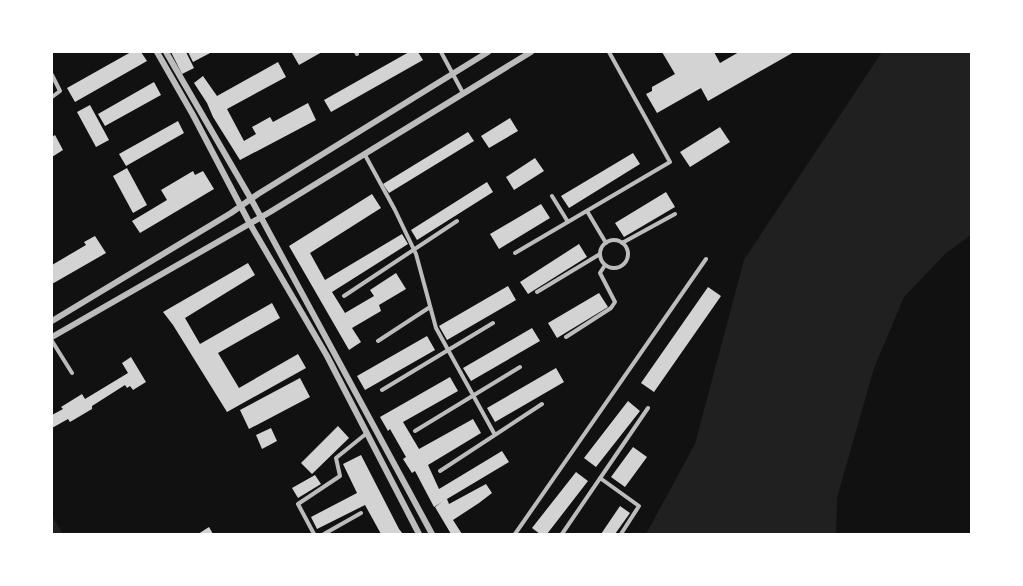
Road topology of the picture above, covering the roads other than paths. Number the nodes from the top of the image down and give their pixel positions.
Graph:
1 (157, 52) edge
2 (166, 52) edge
3 (441, 52) edge
4 (488, 52) edge
5 (532, 52) edge
6 (609, 52) edge
7 (452, 73) junction
8 (52, 75) edge
9 (463, 93) junction
10 (52, 97) edge
11 (365, 155) junction
12 (552, 196) dead end
13 (251, 199) junction
14 (241, 206) junction
15 (587, 211) junction
16 (675, 214) dead end
17 (260, 216) junction
18 (457, 221) dead end
19 (568, 222) junction
20 (250, 224) junction
21 (606, 243) junction
22 (622, 243) junction
23 (414, 250) junction
24 (515, 253) dead end
25 (600, 254) junction
26 (706, 259) dead end
27 (605, 265) junction
28 (537, 292) dead end
29 (344, 296) dead end
30 (430, 308) junction
31 (52, 321) edge
32 (493, 323) dead end
33 (52, 337) edge
34 (566, 337) dead end
35 (52, 341) edge
36 (378, 341) dead end
37 (448, 350) junction
38 (520, 367) dead end
39 (72, 373) dead end
40 (382, 390) dead end
41 (473, 395) junction
42 (542, 404) dead end
43 (648, 408) dead end
44 (415, 430) dead end
45 (367, 433) junction
46 (495, 435) junction
47 (440, 471) dead end
48 (600, 478) junction
49 (361, 513) dead end
50 (314, 534) edge
51 (324, 534) edge
52 (419, 534) edge
53 (432, 534) edge
54 (515, 534) edge
55 (562, 534) edge
56 (621, 534) edge

1 - 14 street
2 - 13 street
3 - 7 street
4 - 7 street
5 - 9 street
6 - 15 street
7 - 9 street
7 - 13 street
8 - 10 street
9 - 11 street
11 - 17 street
11 - 23 street
12 - 19 street
13 - 14 street
13 - 17 street
14 - 20 street
14 - 31 street
15 - 19 street
15 - 21 street
16 - 22 street
17 - 20 street
17 - 53 street
18 - 23 street
19 - 24 street
20 - 33 street
20 - 45 street
21 - 22 street
21 - 25 street
22 - 27 street
23 - 29 street
23 - 30 street
25 - 27 street
25 - 28 street
26 - 54 street
27 - 34 street
30 - 36 street
30 - 37 street
32 - 37 street
35 - 39 street
37 - 40 street
37 - 41 street
38 - 41 street
41 - 44 street
41 - 46 street
42 - 46 street
43 - 48 street
45 - 50 street
45 - 52 street
46 - 47 street
48 - 55 street
48 - 56 street
49 - 51 street

